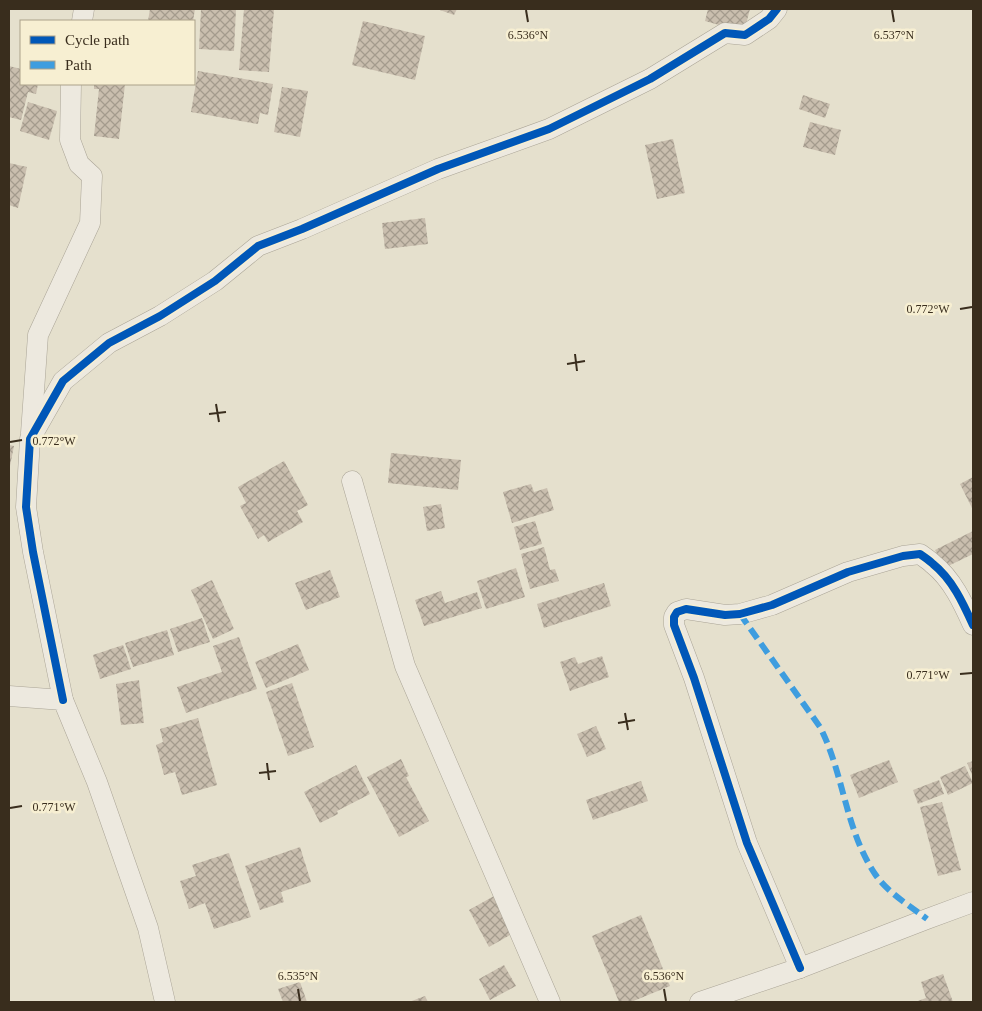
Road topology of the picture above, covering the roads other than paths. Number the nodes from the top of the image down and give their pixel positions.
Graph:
1 (777, 9) edge
2 (72, 85) edge
3 (30, 438) junction
4 (352, 481) dead end
5 (973, 625) edge
6 (9, 696) edge
7 (63, 700) junction
8 (973, 902) edge
9 (800, 968) junction
10 (165, 1002) edge
11 (550, 1002) edge
12 (700, 1002) edge

1 - 3 street
2 - 3 street
3 - 7 street
4 - 11 street
5 - 9 street
6 - 7 street
7 - 10 street
8 - 9 street
9 - 12 street

